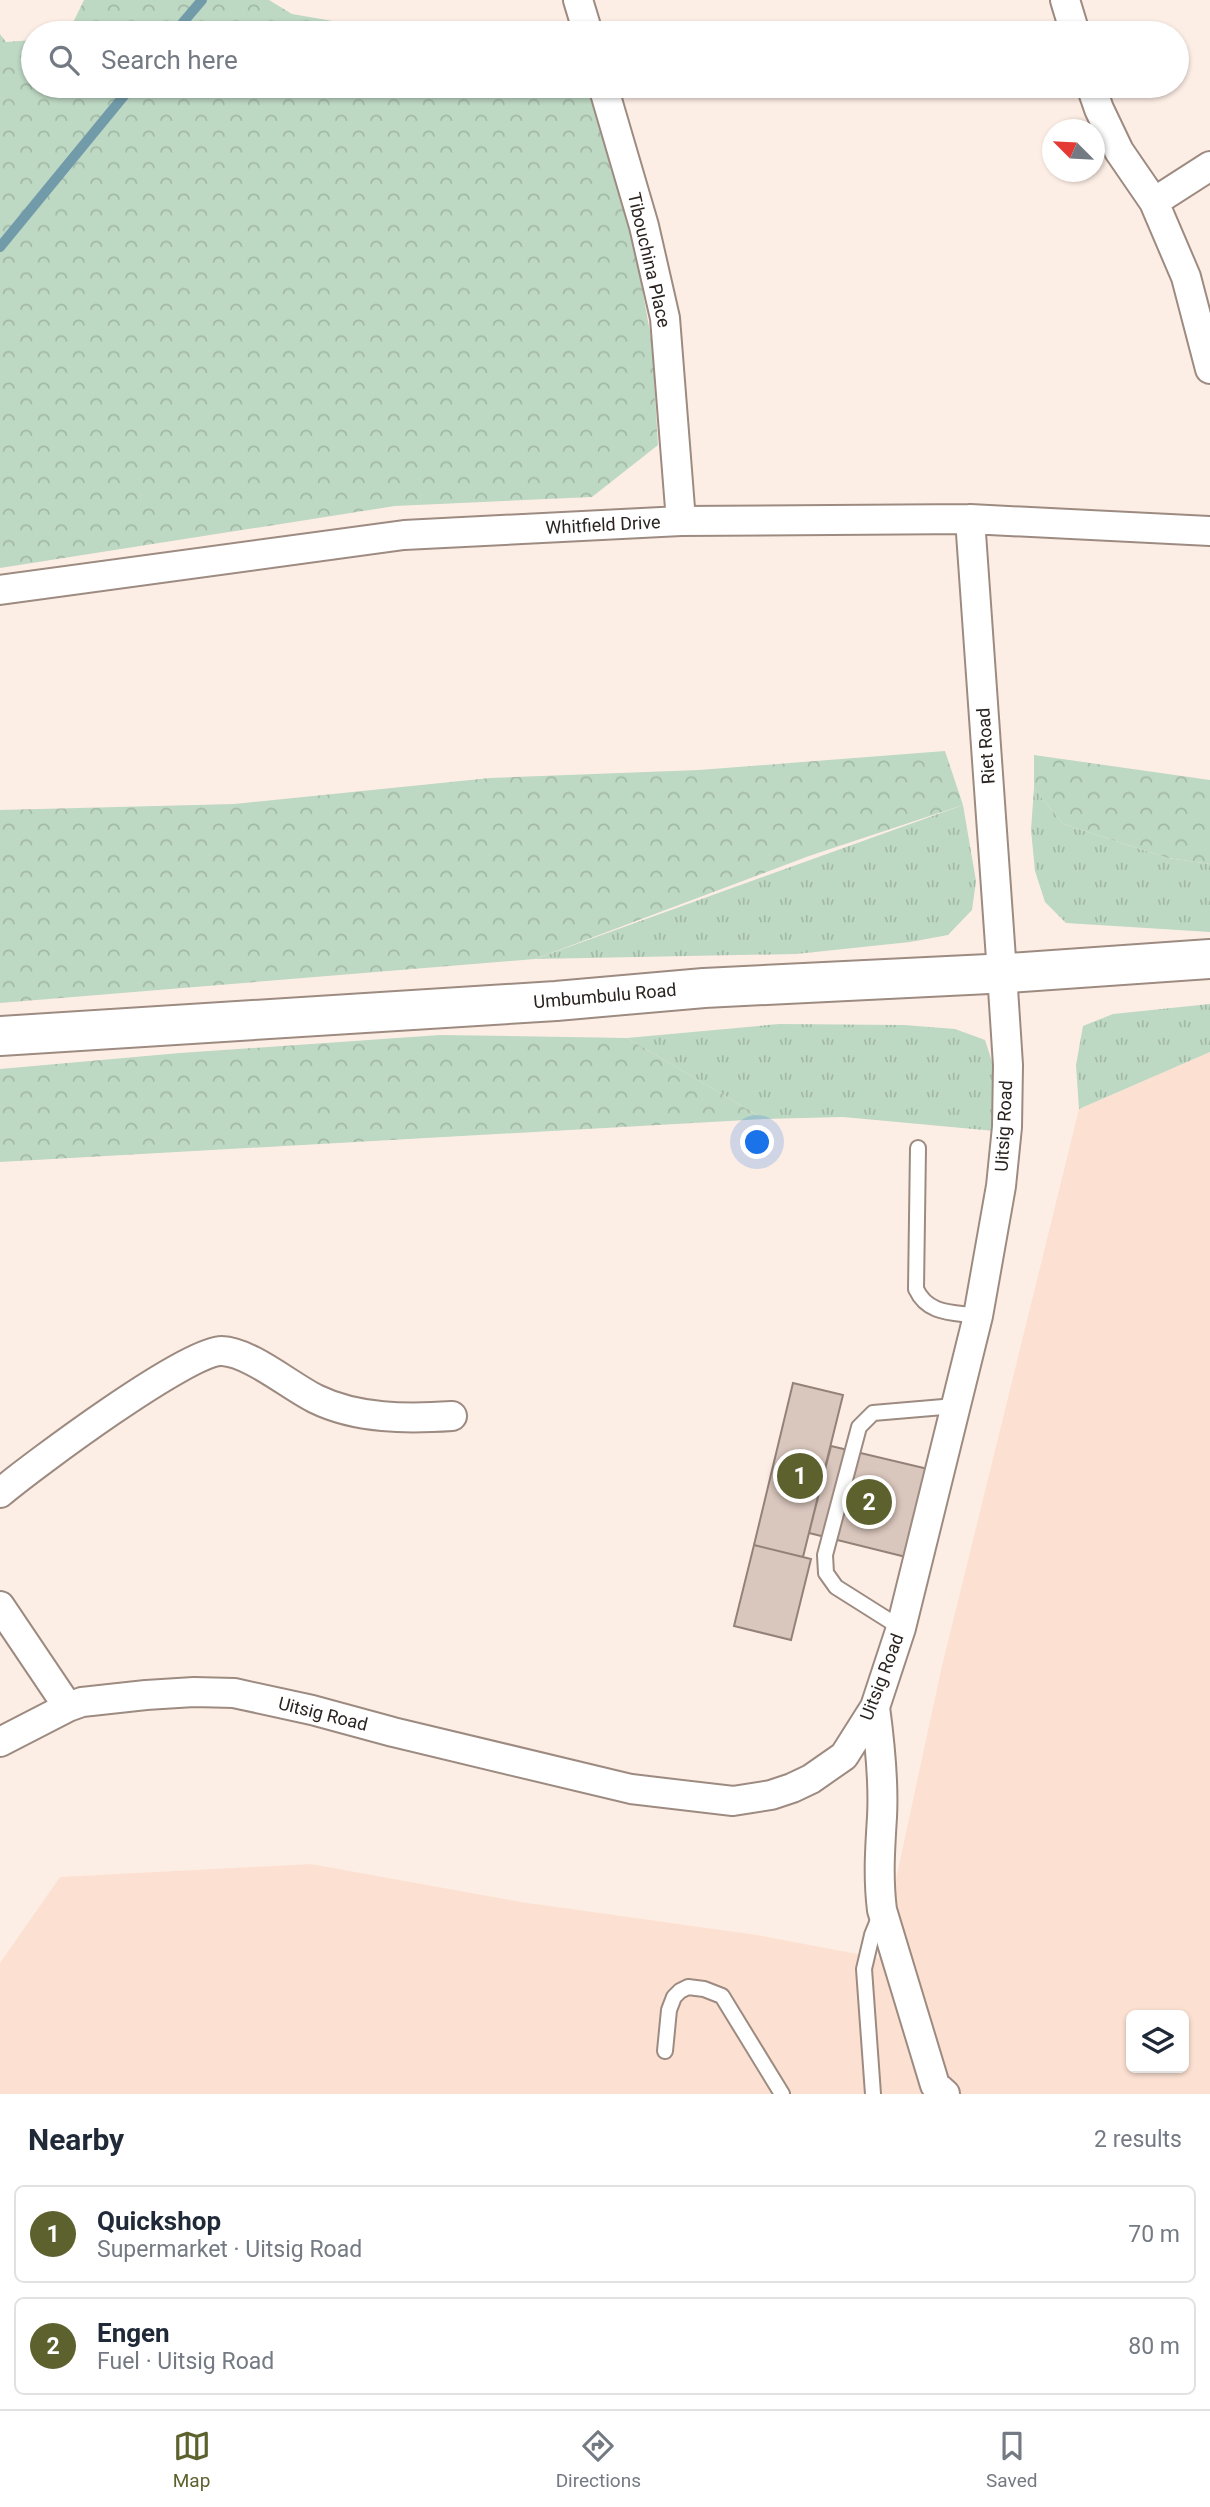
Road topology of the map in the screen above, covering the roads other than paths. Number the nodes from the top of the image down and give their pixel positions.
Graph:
1 (578, 0) edge
2 (1065, 0) edge
3 (584, 21) edge
4 (1071, 21) edge
5 (607, 98) edge
6 (1095, 98) edge
7 (1210, 166) edge
8 (1154, 202) junction
9 (1210, 369) edge
10 (970, 519) junction
11 (681, 521) junction
12 (1210, 531) edge
13 (0, 590) edge
14 (1210, 959) edge
15 (1002, 973) junction
16 (0, 1036) edge
17 (918, 1148) dead end
18 (978, 1316) junction
19 (955, 1406) junction
20 (452, 1416) dead end
21 (0, 1493) edge
22 (0, 1606) edge
23 (901, 1628) junction
24 (68, 1707) junction
25 (875, 1707) junction
26 (0, 1742) edge
27 (881, 1910) junction
28 (665, 2051) dead end
29 (939, 2091) edge
30 (782, 2094) edge
31 (873, 2094) edge

1 - 3 street
2 - 4 street
5 - 11 street, Tibouchina Place
6 - 8 street
7 - 8 street
8 - 9 street
10 - 11 street, Whitfield Drive
10 - 12 street, Whitfield Drive
10 - 15 street, Riet Road
11 - 13 street, Whitfield Drive
14 - 15 main road, Umbumbulu Road
15 - 16 main road, Umbumbulu Road
15 - 18 street, Uitsig Road
17 - 18 lane
18 - 19 street, Uitsig Road
19 - 23 street, Uitsig Road
19 - 23 lane
20 - 21 street
22 - 24 street
23 - 25 street, Uitsig Road
24 - 25 street, Uitsig Road
24 - 26 street, Uitsig Road
25 - 27 street
27 - 29 street
27 - 31 lane
28 - 30 lane

